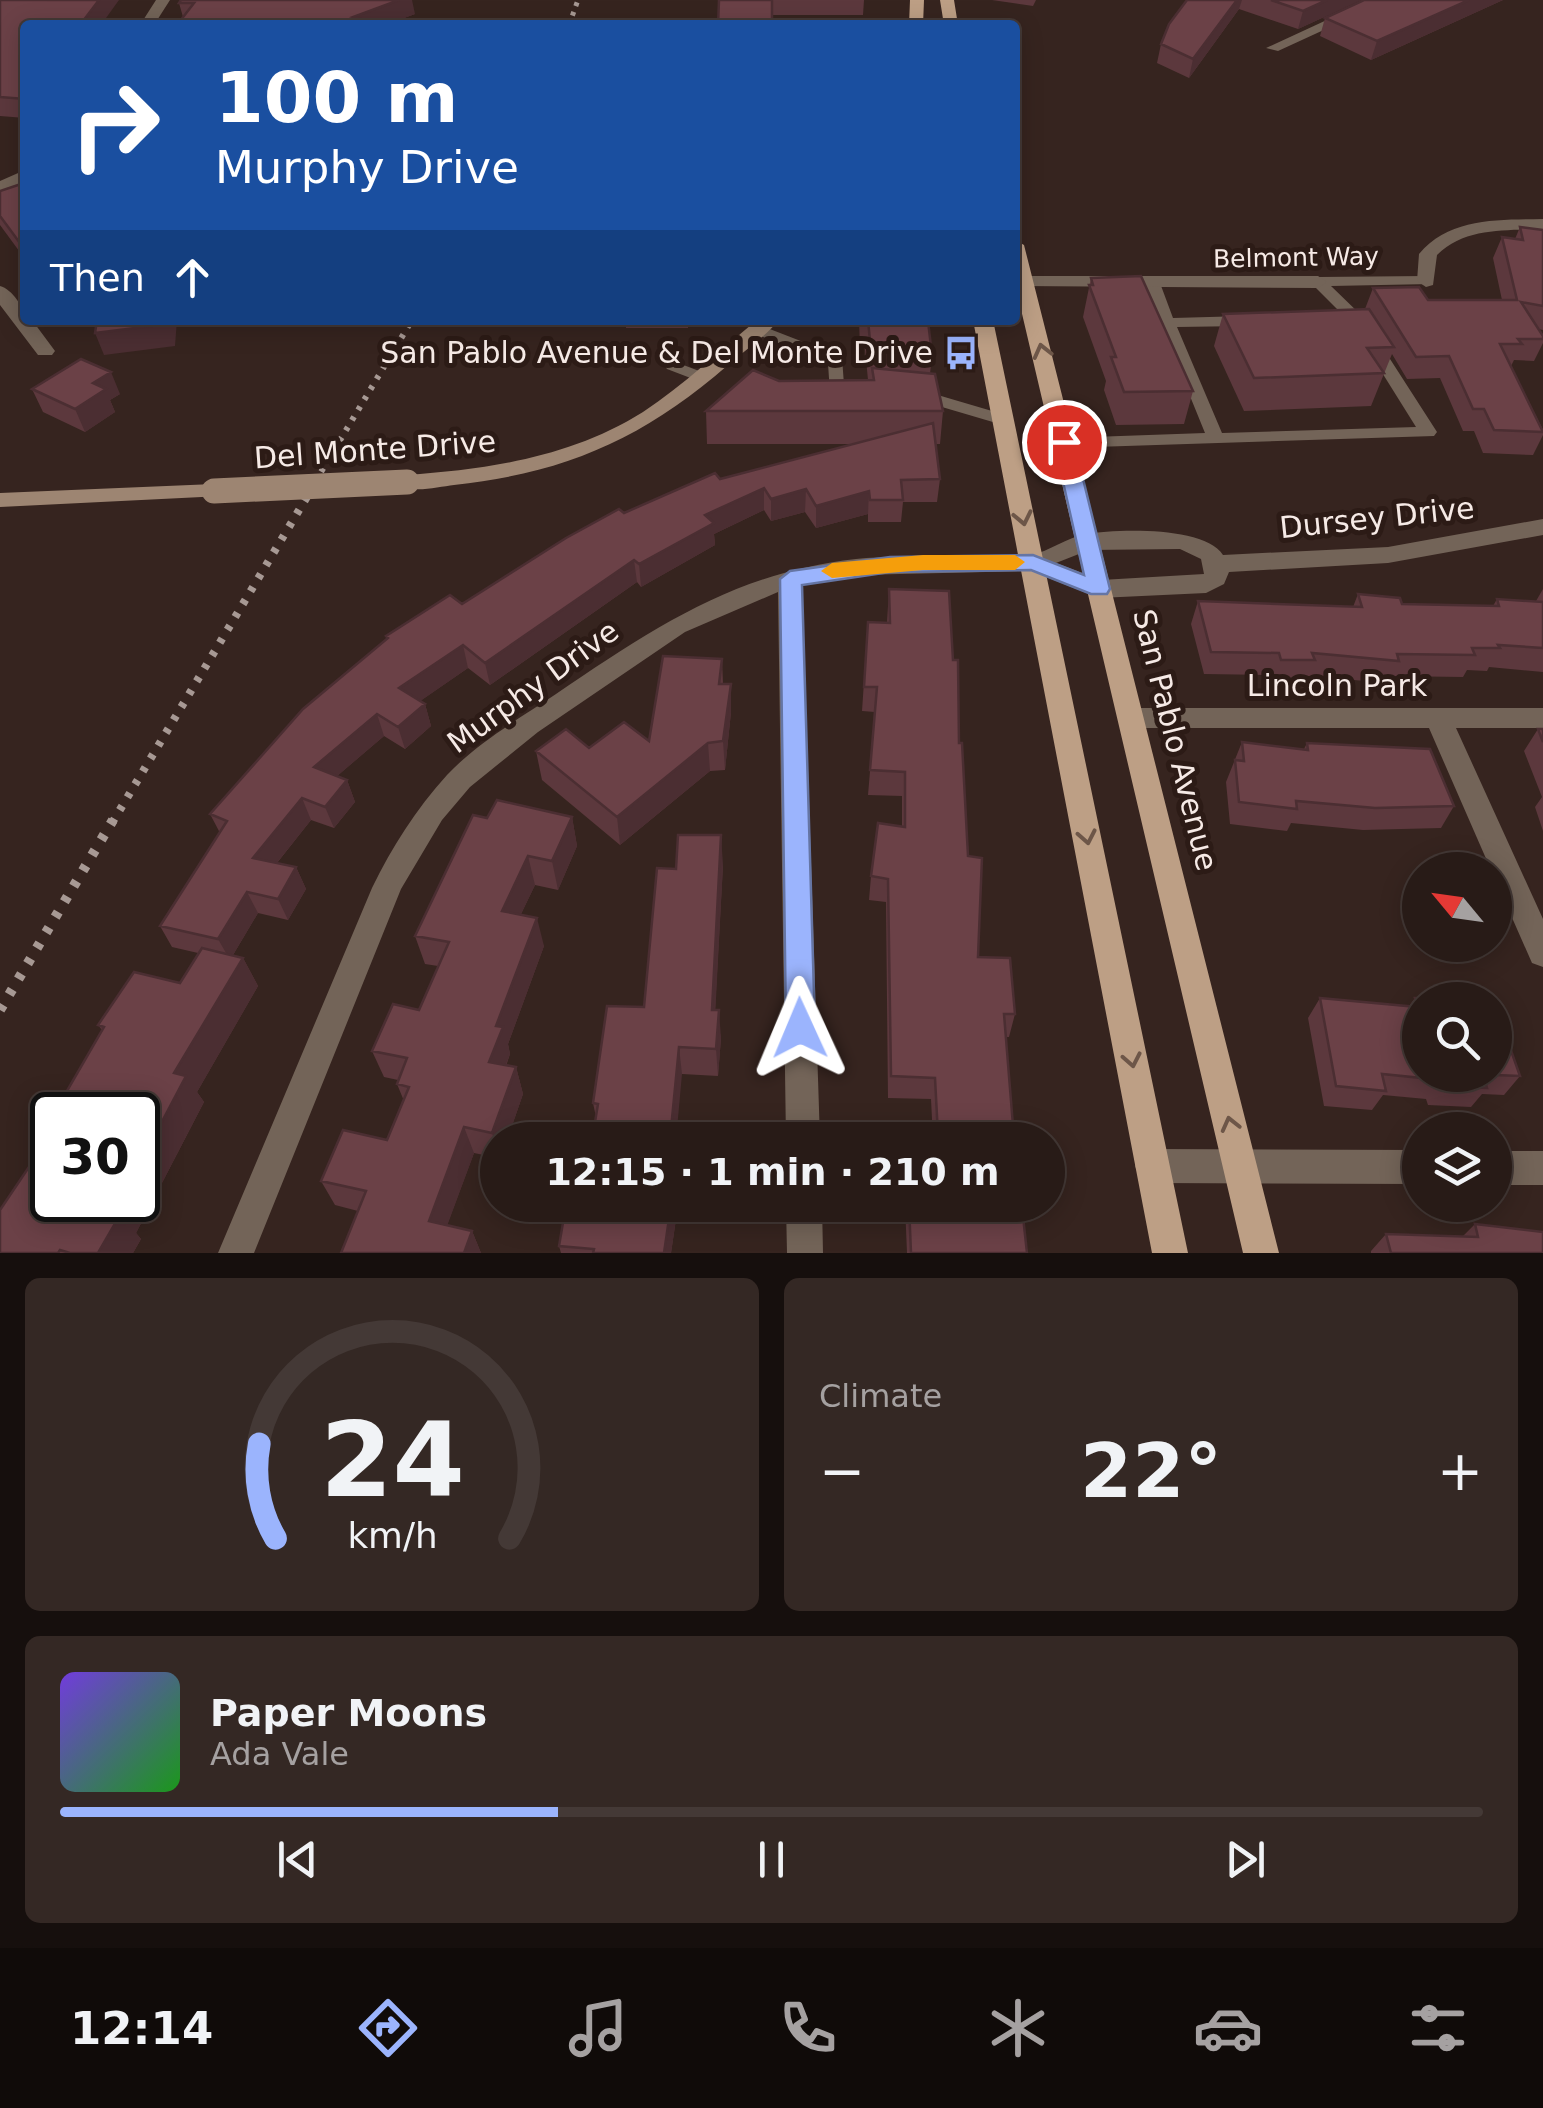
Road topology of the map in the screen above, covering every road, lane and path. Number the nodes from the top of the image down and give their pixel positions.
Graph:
1 (1382, 0) edge
2 (1273, 48) dead end
3 (1543, 224) edge
4 (1426, 281) joint
5 (1020, 282) edge
6 (1318, 282) junction
7 (1152, 284) junction
8 (0, 292) edge
9 (20, 318) edge
10 (1338, 320) edge
11 (1357, 320) junction
12 (1262, 321) edge
13 (1167, 322) junction
14 (25, 325) edge
15 (763, 325) edge
16 (984, 325) edge
17 (45, 351) dead end
18 (674, 366) dead end
19 (700, 378) junction
20 (876, 390) edge
21 (896, 391) edge
22 (1003, 420) junction
23 (1216, 438) junction
24 (1064, 442) junction
25 (0, 500) edge
26 (1543, 527) edge
27 (1087, 542) junction
28 (1033, 562) junction
29 (1217, 564) junction
30 (790, 579) junction
31 (1099, 589) junction
32 (1131, 718) junction
33 (1438, 718) junction
34 (1543, 718) edge
35 (1543, 953) edge
36 (803, 1122) edge
37 (1152, 1166) junction
38 (1240, 1167) junction
39 (1402, 1167) edge
40 (1512, 1168) edge
41 (1543, 1168) edge
42 (804, 1222) edge
43 (236, 1253) edge
44 (805, 1253) edge
45 (1170, 1253) edge
46 (1261, 1253) edge

1 - 2 street
3 - 4 street, Belmont Way
4 - 6 lane, Belmont Way
5 - 7 street, Belmont Way
24 -> 5 main road, San Pablo Avenue
6 - 7 street, Belmont Way
6 - 11 lane
7 - 13 lane
8 - 9 street
10 - 11 lane
11 - 23 lane
12 - 13 lane
13 - 23 lane
14 - 17 street
15 - 19 street, Del Monte Drive
15 - 20 lane
16 - 22 main road
18 - 19 lane
19 - 25 street, Del Monte Drive, bridge
21 - 22 lane
22 -> 28 main road
23 - 24 lane
24 - 27 main road, San Pablo Avenue
26 - 29 street, Dursey Drive
27 - 28 street
27 - 29 street
27 - 31 main road, San Pablo Avenue
28 - 30 street, Murphy Drive
28 - 31 street
28 -> 37 main road
29 - 31 street
30 - 36 street
30 - 43 street, Murphy Drive
31 - 32 main road, San Pablo Avenue
32 - 33 street, Lincoln Park
38 -> 32 main road, San Pablo Avenue
33 - 34 street, Lincoln Park
33 - 35 street
37 - 38 street
37 - 45 main road
38 - 39 street
38 - 46 main road, San Pablo Avenue
40 - 41 street
42 - 44 street

